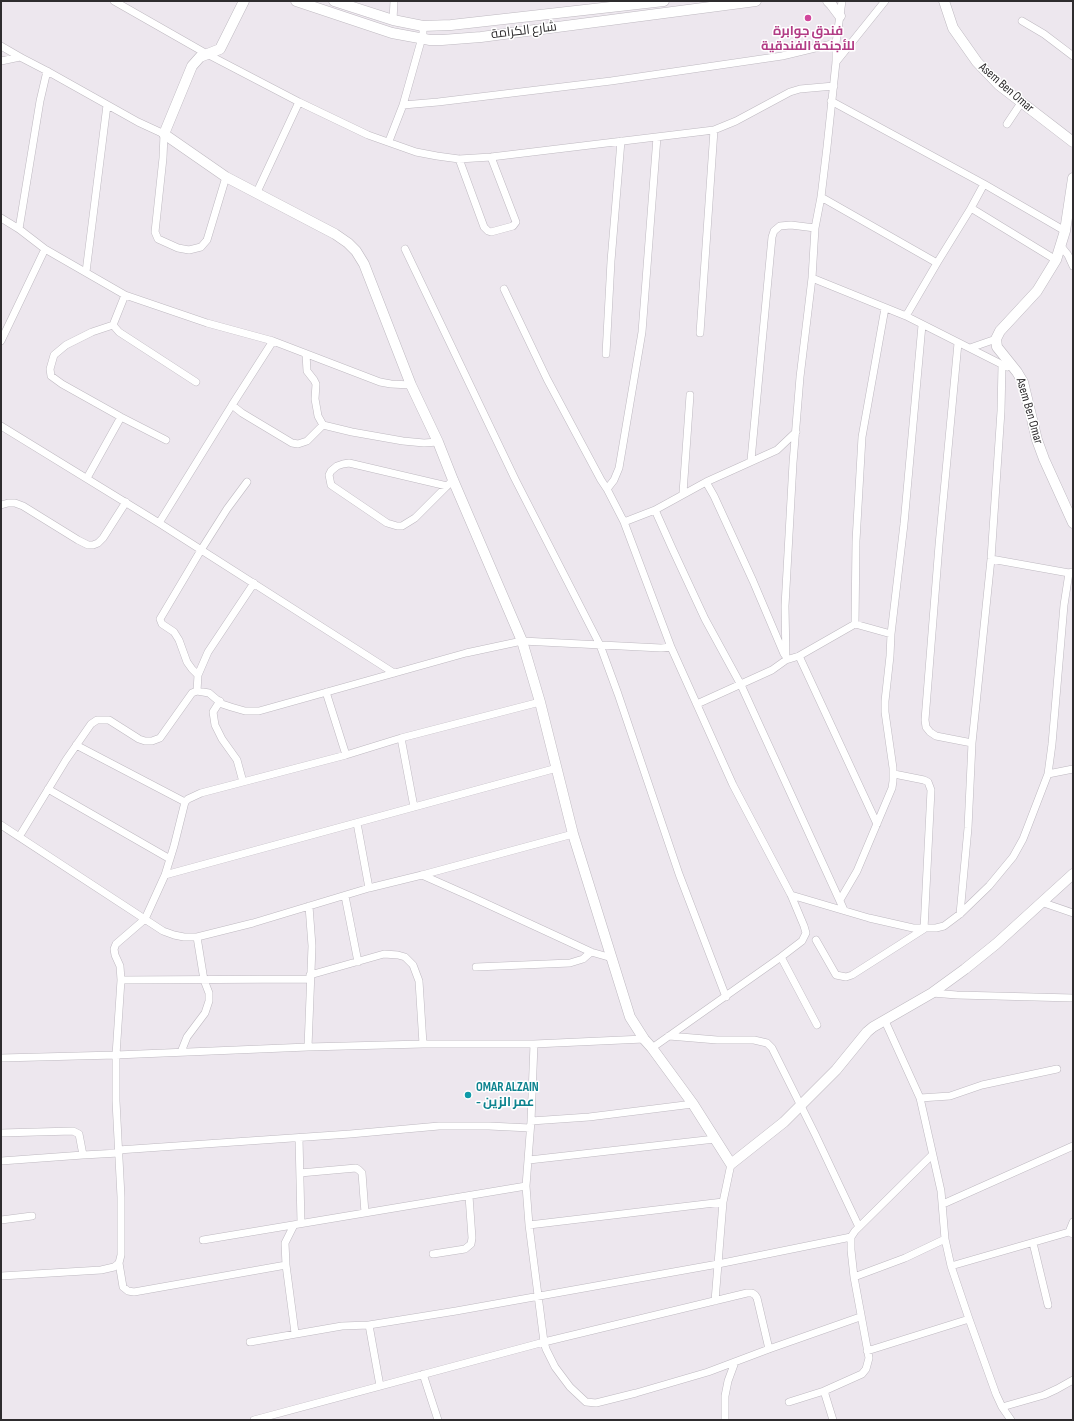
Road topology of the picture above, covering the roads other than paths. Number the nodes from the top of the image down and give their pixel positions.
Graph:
1 (114, 1) edge
2 (244, 1) edge
3 (296, 1) edge
4 (334, 1) edge
5 (394, 1) edge
6 (664, 1) edge
7 (756, 1) edge
8 (828, 1) edge
9 (842, 1) edge
10 (885, 1) edge
11 (944, 1) edge
12 (840, 16) junction
13 (393, 20) junction
14 (1022, 21) dead end
15 (423, 26) junction
16 (421, 38) junction
17 (836, 43) junction
18 (1, 46) edge
19 (206, 54) junction
20 (1073, 56) edge
21 (20, 57) junction
22 (1, 61) edge
23 (836, 62) junction
24 (47, 71) junction
25 (834, 86) junction
26 (831, 101) junction
27 (299, 102) junction
28 (1021, 103) junction
29 (107, 105) junction
30 (403, 105) junction
31 (1006, 124) dead end
32 (714, 130) junction
33 (164, 134) junction
34 (657, 137) junction
35 (390, 141) junction
36 (621, 141) junction
37 (1073, 142) edge
38 (491, 157) junction
39 (458, 159) junction
40 (226, 177) junction
41 (1073, 178) edge
42 (984, 184) junction
43 (257, 192) junction
44 (821, 197) junction
45 (1071, 202) edge
46 (971, 208) junction
47 (1, 218) edge
48 (815, 228) junction
49 (19, 229) junction
50 (1065, 231) junction
51 (1060, 245) junction
52 (45, 249) junction
53 (405, 249) dead end
54 (1056, 260) junction
55 (937, 262) junction
56 (1073, 266) edge
57 (86, 272) junction
58 (812, 278) junction
59 (504, 289) dead end
60 (125, 295) junction
61 (885, 308) junction
62 (906, 316) junction
63 (113, 325) junction
64 (922, 325) junction
65 (700, 333) dead end
66 (996, 339) junction
67 (1, 341) edge
68 (273, 341) junction
69 (958, 343) junction
70 (970, 348) junction
71 (306, 354) junction
72 (606, 354) dead end
73 (1002, 365) junction
74 (1017, 372) junction
75 (196, 382) dead end
76 (411, 385) junction
77 (690, 394) dead end
78 (232, 405) junction
79 (121, 417) junction
80 (323, 425) junction
81 (1, 426) edge
82 (796, 432) junction
83 (166, 440) dead end
84 (438, 442) junction
85 (751, 460) junction
86 (87, 478) junction
87 (247, 482) dead end
88 (706, 482) junction
89 (450, 483) junction
90 (607, 489) junction
91 (684, 493) junction
92 (126, 502) junction
93 (1, 505) edge
94 (655, 510) junction
95 (624, 522) junction
96 (159, 523) junction
97 (1073, 523) edge
98 (201, 550) junction
99 (991, 559) junction
100 (1071, 573) edge
101 (254, 583) junction
102 (855, 624) junction
103 (891, 634) junction
104 (522, 641) junction
105 (600, 644) junction
106 (671, 647) junction
107 (799, 656) junction
108 (786, 660) junction
109 (394, 673) junction
110 (198, 675) junction
111 (741, 685) junction
112 (197, 691) junction
113 (326, 692) junction
114 (220, 701) junction
115 (540, 702) junction
116 (697, 704) junction
117 (401, 738) junction
118 (972, 743) junction
119 (76, 745) junction
120 (346, 755) junction
121 (557, 768) junction
122 (1073, 769) edge
123 (894, 774) junction
124 (1048, 774) junction
125 (243, 782) junction
126 (48, 789) junction
127 (185, 802) junction
128 (414, 807) junction
129 (356, 823) junction
130 (877, 824) junction
131 (1, 826) edge
132 (573, 834) junction
133 (19, 837) junction
134 (170, 859) junction
135 (1073, 874) edge
136 (165, 875) junction
137 (422, 875) junction
138 (369, 888) junction
139 (790, 895) junction
140 (345, 896) junction
141 (840, 900) junction
142 (1042, 902) junction
143 (309, 906) junction
144 (844, 910) junction
145 (1073, 913) edge
146 (960, 914) junction
147 (145, 919) junction
148 (924, 929) junction
149 (197, 937) junction
150 (816, 940) dead end
151 (591, 952) junction
152 (781, 957) junction
153 (612, 958) junction
154 (358, 962) junction
155 (476, 967) dead end
156 (310, 977) junction
157 (121, 980) junction
158 (204, 980) junction
159 (932, 992) junction
160 (726, 997) junction
161 (1073, 998) edge
162 (886, 1020) junction
163 (817, 1025) dead end
164 (669, 1036) junction
165 (644, 1039) junction
166 (424, 1044) junction
167 (534, 1044) junction
168 (308, 1047) junction
169 (652, 1048) junction
170 (181, 1052) junction
171 (116, 1055) junction
172 (1, 1058) edge
173 (1057, 1069) dead end
174 (920, 1098) junction
175 (693, 1104) junction
176 (801, 1106) junction
177 (531, 1124) junction
178 (1, 1133) edge
179 (299, 1138) junction
180 (715, 1139) junction
181 (1073, 1146) edge
182 (118, 1152) junction
183 (83, 1154) junction
184 (932, 1155) junction
185 (529, 1160) junction
186 (1, 1161) edge
187 (731, 1164) junction
188 (300, 1173) junction
189 (526, 1186) junction
190 (469, 1196) junction
191 (723, 1202) junction
192 (943, 1204) junction
193 (365, 1213) junction
194 (32, 1216) dead end
195 (1, 1220) edge
196 (1073, 1222) edge
197 (298, 1224) junction
198 (529, 1224) junction
199 (859, 1227) junction
200 (1071, 1233) edge
201 (851, 1237) junction
202 (945, 1239) junction
203 (203, 1240) dead end
204 (1033, 1243) junction
205 (433, 1254) dead end
206 (119, 1263) junction
207 (718, 1264) junction
208 (286, 1265) junction
209 (951, 1266) junction
210 (1, 1276) edge
211 (854, 1277) junction
212 (539, 1296) junction
213 (715, 1301) junction
214 (1048, 1306) dead end
215 (860, 1317) junction
216 (969, 1319) junction
217 (369, 1325) junction
218 (295, 1333) junction
219 (250, 1342) dead end
220 (544, 1342) junction
221 (769, 1349) junction
222 (868, 1351) junction
223 (735, 1362) junction
224 (423, 1374) junction
225 (1073, 1380) edge
226 (380, 1386) junction
227 (824, 1391) junction
228 (789, 1402) dead end
229 (1002, 1408) junction
230 (254, 1420) edge
231 (438, 1420) edge
232 (725, 1420) edge
233 (833, 1420) edge
234 (1011, 1420) edge

1 - 19 street
2 - 19 street
3 - 16 street, شارع الكرامة
4 - 13 street, شارع الكرامة
5 - 13 street
6 - 15 street, شارع الكرامة
7 - 16 street, شارع الكرامة
8 - 12 street
9 - 12 street
10 - 23 street
11 - 28 street, Asem Ben Omar
12 - 17 street
13 - 15 street, شارع الكرامة
14 - 20 street
15 - 16 street
16 - 30 street
17 - 23 street
17 - 30 street
18 - 21 street
19 - 27 street
19 - 33 street
21 - 22 street
21 - 24 street
23 - 25 street
24 - 29 street
24 - 49 street
25 - 26 street
25 - 32 street
26 - 42 street
26 - 44 street
27 - 35 street
27 - 43 street
28 - 31 street
28 - 37 street, Asem Ben Omar
29 - 33 street
29 - 57 street
30 - 35 street
32 - 34 street
32 - 65 street
33 - 40 street
33 - 40 street
34 - 36 street
34 - 90 street
35 - 39 street
36 - 38 street
36 - 72 street
38 - 39 street
38 - 39 street
40 - 43 street
41 - 45 street
42 - 46 street
42 - 50 street
43 - 76 street
44 - 48 street
44 - 55 street
45 - 50 street
46 - 54 street
46 - 55 street
47 - 49 street
48 - 58 street
48 - 85 street
49 - 52 street
50 - 51 street
51 - 54 street
51 - 56 street
52 - 57 street
52 - 67 street
53 - 105 street
54 - 66 street
55 - 62 street
57 - 60 street
58 - 61 street
58 - 82 street
59 - 90 street
60 - 63 street
60 - 68 street
61 - 62 street
61 - 102 street
62 - 64 street
63 - 75 street
63 - 79 street
64 - 69 street
64 - 103 street
66 - 70 street
66 - 74 street, Asem Ben Omar
68 - 71 street
68 - 78 street
69 - 70 street
69 - 118 street
70 - 73 street
71 - 76 street
71 - 80 street
73 - 74 street
73 - 99 street
74 - 97 street, Asem Ben Omar
76 - 84 street
77 - 91 street
78 - 80 street
78 - 96 street
79 - 83 street
79 - 86 street
80 - 84 street
81 - 86 street
82 - 85 street
82 - 108 street
84 - 89 street
85 - 88 street
86 - 92 street
87 - 98 street
88 - 91 street
88 - 108 street
89 - 89 street
89 - 104 street
90 - 95 street
91 - 94 street
92 - 93 street
92 - 96 street
94 - 95 street
94 - 111 street
95 - 106 street
96 - 98 street
98 - 101 street
98 - 110 street
99 - 100 street
99 - 118 street
100 - 124 street
101 - 109 street
101 - 110 street
102 - 103 street
102 - 107 street
103 - 123 street
104 - 105 street
104 - 109 street
104 - 115 street
105 - 106 street
105 - 160 street
106 - 116 street
107 - 108 street
107 - 130 street
108 - 111 street
109 - 113 street
110 - 112 street
111 - 116 street
111 - 141 street
112 - 114 street
112 - 119 street
113 - 114 street
113 - 120 street
114 - 125 street
115 - 117 street
115 - 121 street
116 - 139 street
117 - 120 street
117 - 128 street
118 - 146 street
119 - 126 street
119 - 127 street
120 - 125 street
121 - 128 street
121 - 132 street
122 - 124 street
123 - 130 street
123 - 148 street
124 - 146 street
125 - 127 street
126 - 133 street
126 - 134 street
127 - 134 street
128 - 129 street
129 - 136 street
129 - 138 street
130 - 141 street
131 - 133 street
132 - 137 street
132 - 153 street
133 - 147 street
134 - 136 street
135 - 142 street
136 - 147 street
137 - 138 street
137 - 151 street
138 - 140 street
139 - 144 street
139 - 152 street
140 - 143 street
140 - 154 street
141 - 144 street
142 - 145 street
142 - 159 street
143 - 149 street
143 - 156 street
144 - 148 street
146 - 148 street
147 - 149 street
147 - 157 street
148 - 150 street
149 - 158 street
151 - 153 street
151 - 155 street
152 - 160 street
152 - 163 street
153 - 165 street
154 - 156 street
154 - 166 street
156 - 158 street
156 - 168 street
157 - 158 street
157 - 171 street
158 - 170 street
159 - 161 street
159 - 162 street
160 - 164 street
162 - 174 street
162 - 176 street
164 - 169 street
164 - 176 street
165 - 167 street
165 - 169 street
166 - 167 street
166 - 168 street
167 - 177 street
168 - 170 street
169 - 175 street
170 - 171 street
171 - 172 street
171 - 182 street
173 - 174 street
174 - 184 street
175 - 177 street
175 - 180 street
176 - 187 street
176 - 199 street
177 - 179 street
177 - 185 street
178 - 183 street
179 - 182 street
179 - 188 street
180 - 185 street
180 - 187 street
181 - 192 street
182 - 183 street
182 - 206 street
183 - 186 street
184 - 192 street
184 - 199 street
185 - 189 street
187 - 191 street
188 - 193 street
188 - 197 street
189 - 190 street
189 - 198 street
190 - 193 street
190 - 205 street
191 - 198 street
191 - 207 street
192 - 202 street
193 - 197 street
194 - 195 street
196 - 200 street
197 - 203 street
197 - 208 street
198 - 212 street
199 - 201 street
200 - 204 street
201 - 207 street
201 - 211 street
202 - 209 street
202 - 211 street
204 - 209 street
204 - 214 street
206 - 208 street
206 - 210 street
207 - 212 street
207 - 213 street
208 - 218 street
209 - 216 street
211 - 215 street
212 - 217 street
212 - 220 street
213 - 220 street
213 - 221 street
215 - 221 street
215 - 222 street
216 - 222 street
216 - 229 street
217 - 218 street
217 - 226 street
218 - 219 street
220 - 223 street
220 - 224 street
221 - 223 street
222 - 227 street
223 - 232 street
224 - 226 street
224 - 231 street
225 - 229 street
226 - 230 street
227 - 228 street
227 - 233 street
229 - 234 street

